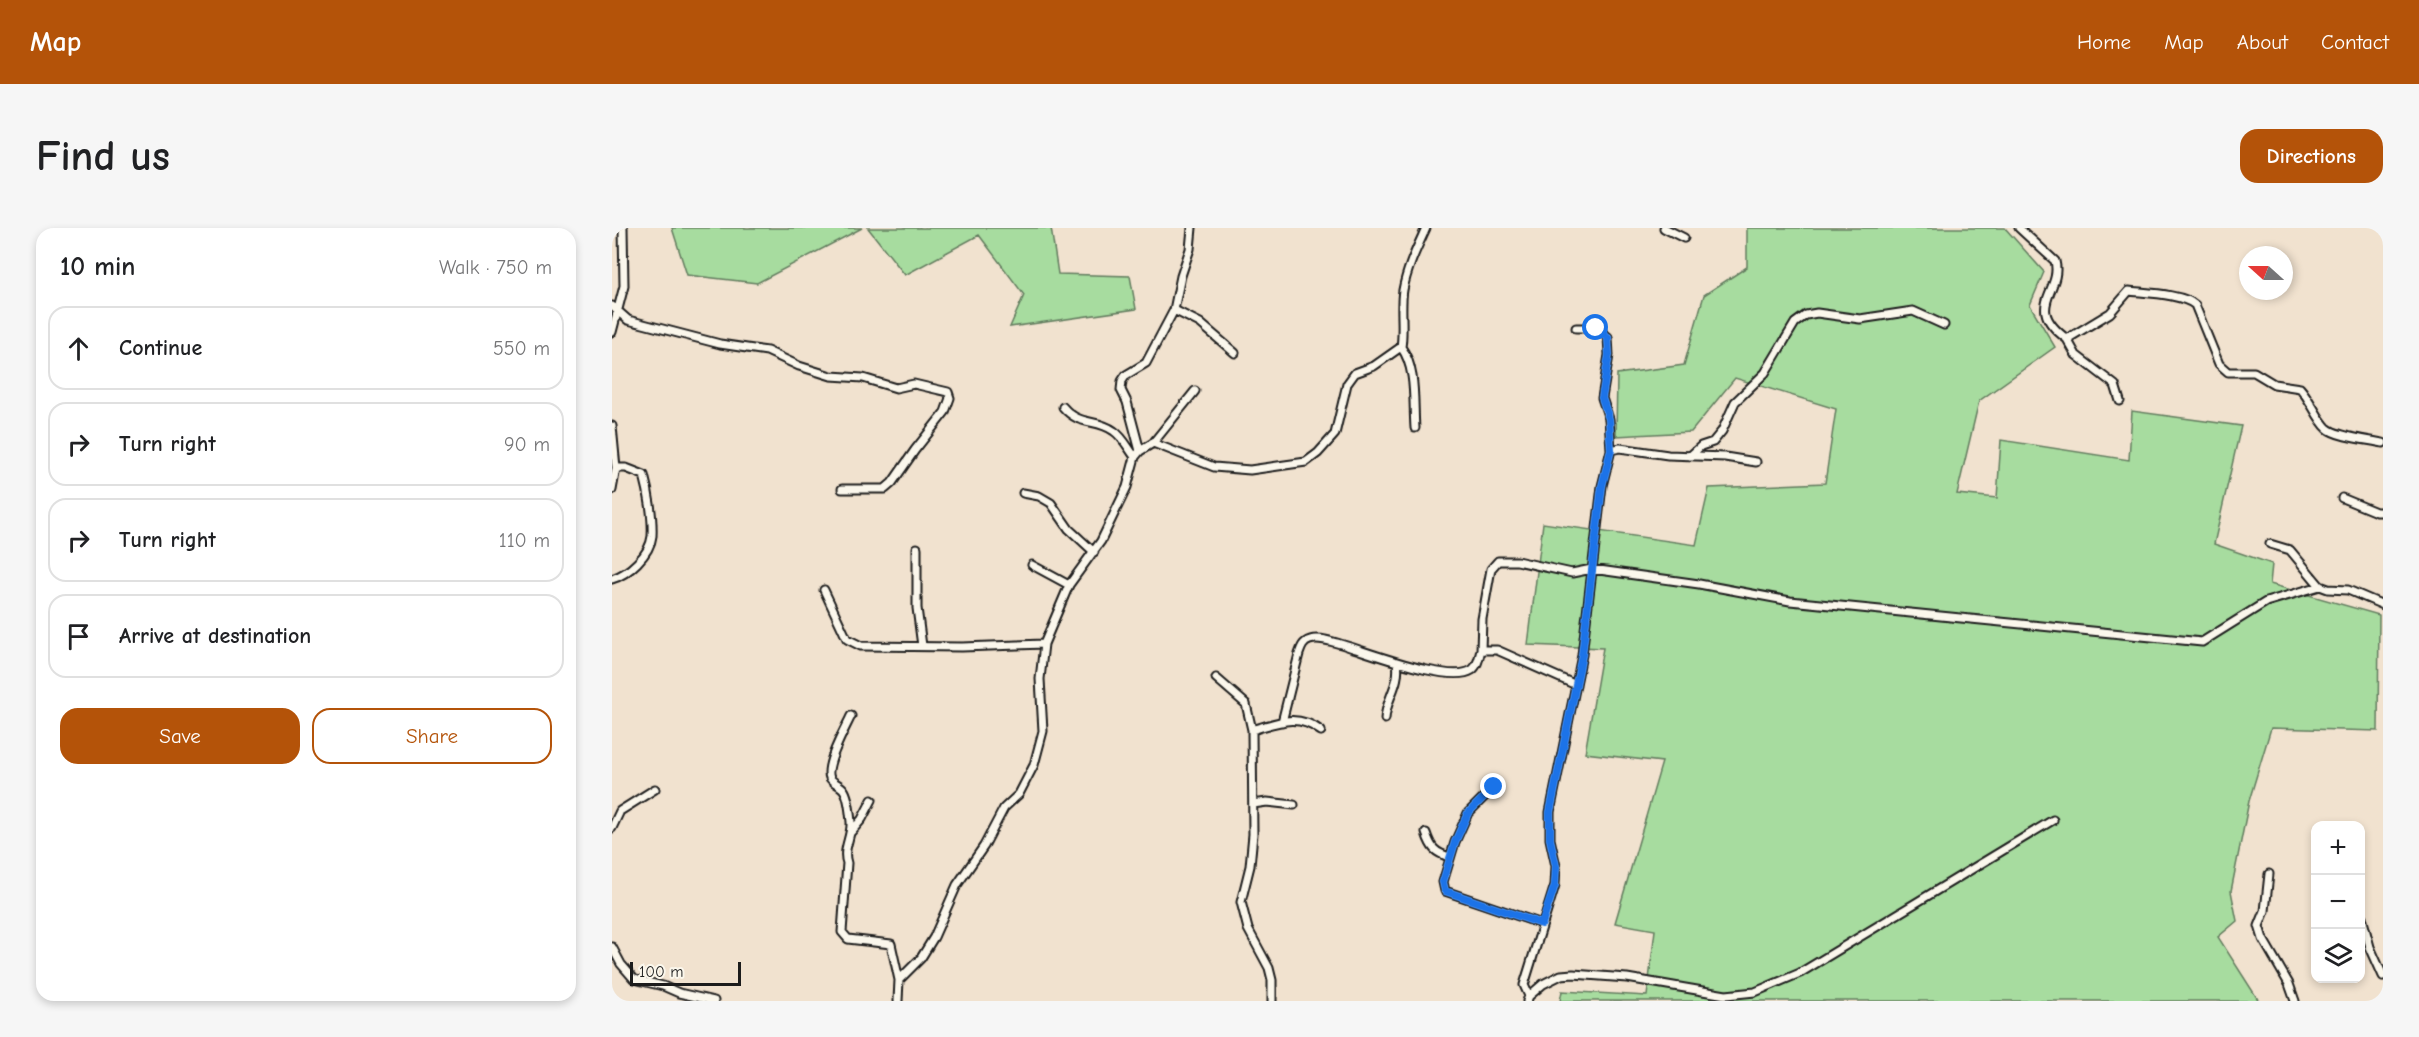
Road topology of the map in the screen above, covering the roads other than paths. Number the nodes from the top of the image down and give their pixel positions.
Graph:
1 (623, 228) edge
2 (1191, 228) edge
3 (1426, 228) edge
4 (1664, 228) edge
5 (2019, 228) edge
6 (1684, 238) dead end
7 (615, 308) edge
8 (1174, 310) junction
9 (1944, 325) dead end
10 (1576, 328) dead end
11 (612, 332) edge
12 (2067, 339) junction
13 (1401, 347) junction
14 (1235, 353) dead end
15 (1195, 391) dead end
16 (2120, 401) dead end
17 (1063, 407) dead end
18 (612, 426) edge
19 (1415, 428) dead end
20 (1153, 443) junction
21 (2383, 443) edge
22 (1611, 450) junction
23 (1140, 451) junction
24 (1690, 456) junction
25 (1135, 457) junction
26 (1756, 462) dead end
27 (616, 468) junction
28 (842, 489) dead end
29 (612, 490) edge
30 (1023, 493) dead end
31 (2342, 498) dead end
32 (2383, 512) edge
33 (2270, 544) dead end
34 (917, 548) dead end
35 (1094, 552) junction
36 (1032, 565) dead end
37 (1592, 569) junction
38 (612, 579) edge
39 (1069, 585) junction
40 (2320, 586) junction
41 (825, 590) dead end
42 (2383, 605) edge
43 (1044, 644) junction
44 (922, 646) junction
45 (1481, 650) junction
46 (1397, 662) junction
47 (1216, 678) dead end
48 (1576, 685) junction
49 (851, 717) dead end
50 (1385, 719) dead end
51 (1282, 722) junction
52 (1252, 730) junction
53 (1321, 731) dead end
54 (1494, 787) dead end
55 (655, 789) dead end
56 (872, 800) dead end
57 (1253, 804) junction
58 (1294, 805) dead end
59 (2053, 820) dead end
60 (612, 828) edge
61 (851, 832) junction
62 (1426, 833) dead end
63 (1450, 857) junction
64 (2269, 874) dead end
65 (1542, 924) junction
66 (2365, 926) edge
67 (612, 947) edge
68 (2383, 976) edge
69 (899, 980) junction
70 (1528, 998) edge
71 (714, 1001) edge
72 (898, 1001) edge
73 (1272, 1001) edge
74 (2295, 1001) edge

1 - 7 street
2 - 8 street
3 - 13 street
4 - 6 street
5 - 12 street
7 - 11 street
7 - 28 street
8 - 14 street
8 - 23 street
9 - 24 street
10 - 22 street
12 - 16 street
12 - 21 street
13 - 19 street
13 - 20 street
15 - 20 street
17 - 25 street
18 - 27 street
20 - 23 street
22 - 24 street
22 - 37 street
23 - 25 street
24 - 26 street
25 - 35 street
27 - 29 street
27 - 38 street
30 - 35 street
31 - 32 street
33 - 40 street
34 - 44 street
35 - 39 street
36 - 39 street
37 - 40 street
37 - 45 street
37 - 48 street
39 - 43 street
40 - 42 street
41 - 44 street
43 - 44 street
43 - 69 street
45 - 46 street
45 - 48 street
46 - 50 street
46 - 51 street
47 - 52 street
48 - 65 street
49 - 61 street
51 - 52 street
51 - 53 street
52 - 57 street
54 - 63 street
55 - 60 street
56 - 61 street
57 - 58 street
57 - 73 street
59 - 70 street
61 - 69 street
62 - 63 street
63 - 65 street
64 - 74 street
65 - 70 street
66 - 68 street
67 - 71 street
69 - 72 street

